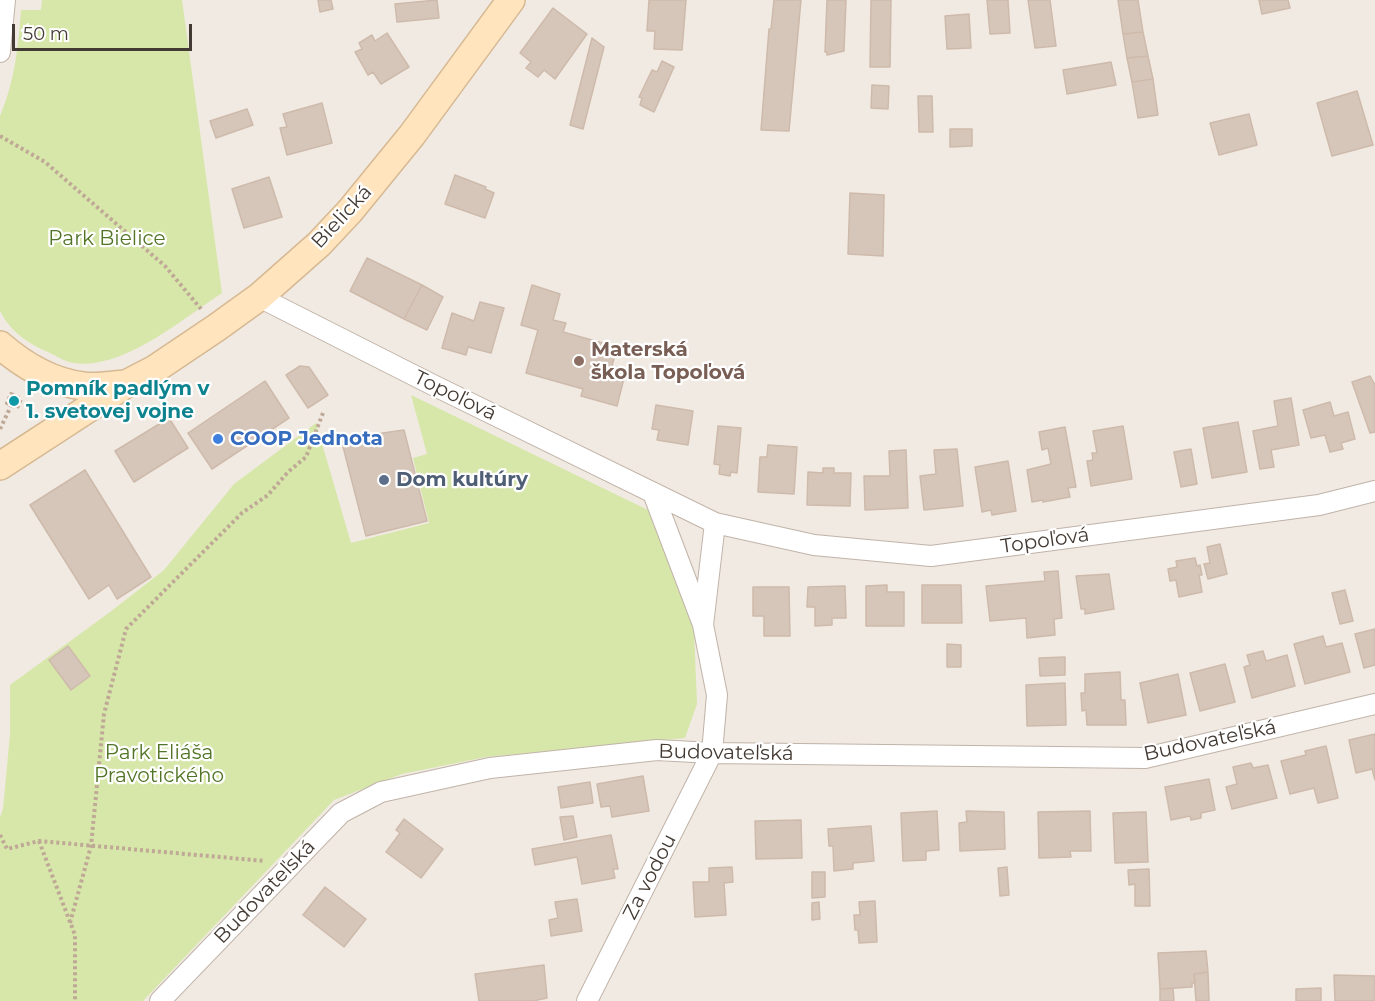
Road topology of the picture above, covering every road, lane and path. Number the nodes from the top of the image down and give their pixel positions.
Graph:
1 (5, 0) edge
2 (511, 0) edge
3 (0, 52) edge
4 (0, 136) edge
5 (259, 297) junction
6 (206, 314) dead end
7 (0, 345) edge
8 (126, 384) junction
9 (11, 405) dead end
10 (323, 413) dead end
11 (0, 429) edge
12 (0, 466) edge
13 (1375, 490) edge
14 (653, 493) junction
15 (715, 523) junction
16 (703, 625) junction
17 (1375, 704) edge
18 (712, 753) junction
19 (0, 835) edge
20 (39, 841) junction
21 (91, 846) junction
22 (293, 863) junction
23 (70, 923) junction
24 (75, 1001) edge
25 (160, 1001) edge
26 (587, 1001) edge

1 - 3 street
2 - 5 main road, Bielická
4 - 6 path
5 - 8 main road, Bielická
5 - 14 street, Topoľová
7 - 8 main road, Bielická
8 - 12 main road, Bielická
9 - 11 path
10 - 21 path
13 - 15 street, Topoľová
14 - 15 street, Topoľová
14 - 16 street
15 - 16 street
16 - 18 street
17 - 18 street, Budovateľská
18 - 22 street, Budovateľská
18 - 26 street, Za vodou
19 - 20 path
20 - 21 path
20 - 23 path
21 - 22 path
21 - 23 path
22 - 25 street, Budovateľská
23 - 24 path

